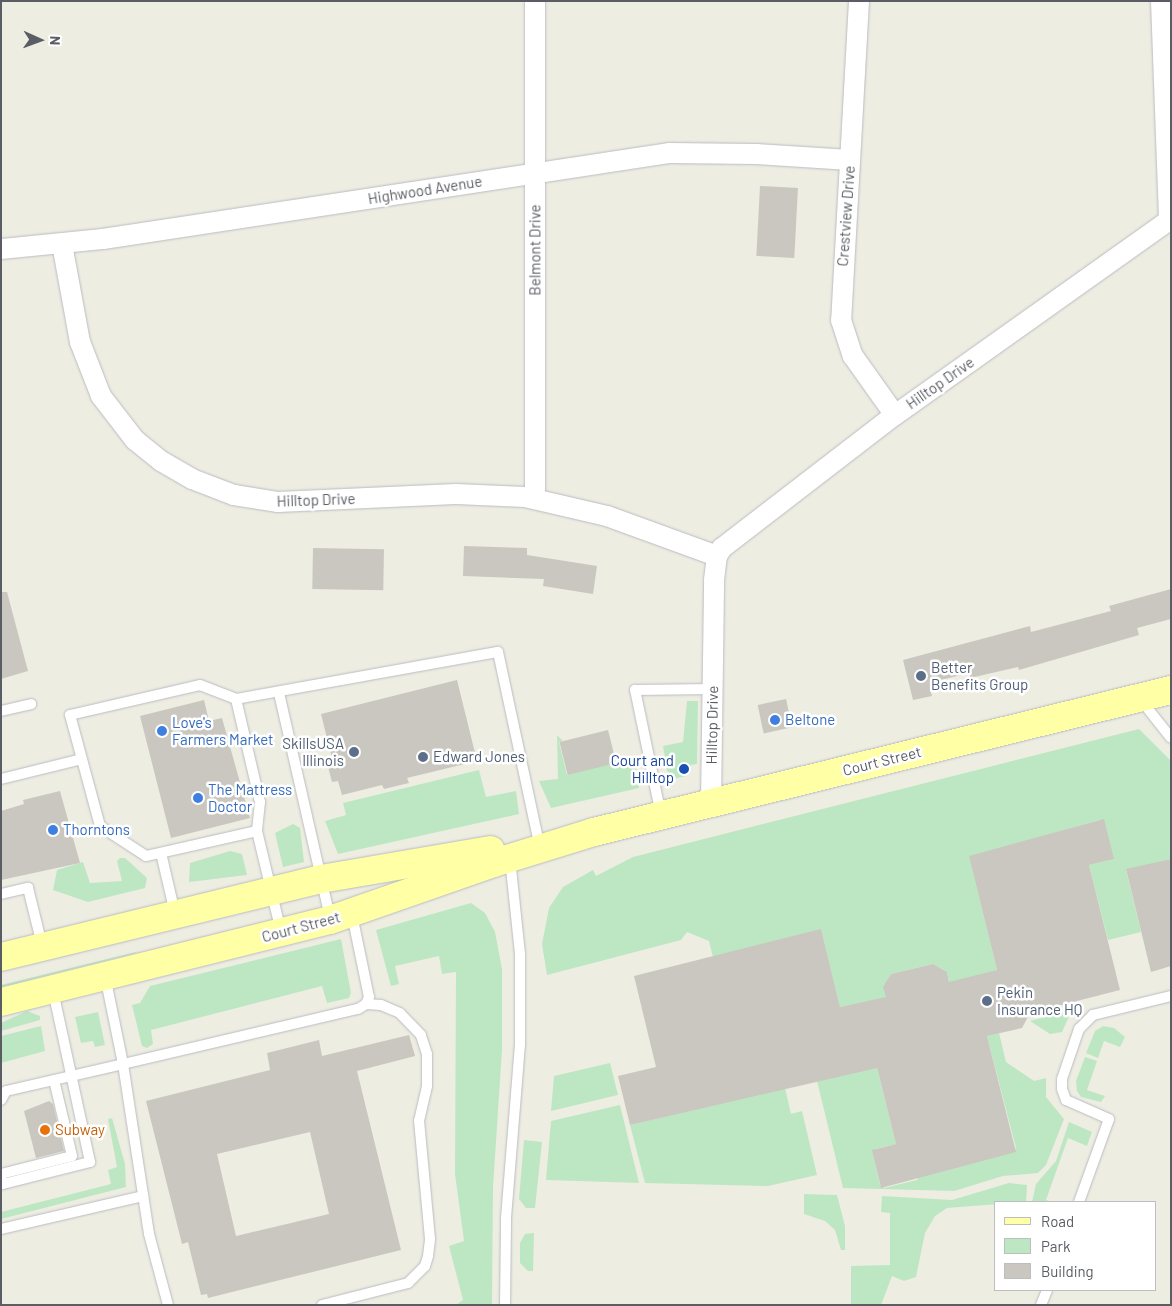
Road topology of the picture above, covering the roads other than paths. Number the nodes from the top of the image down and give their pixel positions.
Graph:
1 (535, 1) edge
2 (859, 1) edge
3 (1162, 1) edge
4 (850, 160) junction
5 (535, 173) junction
6 (1170, 219) edge
7 (62, 244) junction
8 (1, 249) edge
9 (895, 415) junction
10 (535, 498) junction
11 (716, 556) junction
12 (713, 689) junction
13 (1171, 690) edge
14 (279, 693) junction
15 (1139, 698) junction
16 (236, 699) junction
17 (30, 704) dead end
18 (1, 711) edge
19 (1171, 738) edge
20 (82, 760) junction
21 (1, 779) edge
22 (712, 804) junction
23 (662, 816) junction
24 (256, 831) junction
25 (540, 845) junction
26 (161, 853) junction
27 (510, 858) junction
28 (321, 879) junction
29 (271, 891) junction
30 (1, 894) edge
31 (175, 914) junction
32 (341, 917) junction
33 (281, 933) junction
34 (42, 947) junction
35 (1, 957) edge
36 (105, 976) junction
37 (53, 988) junction
38 (1171, 996) edge
39 (1, 1002) edge
40 (366, 1004) junction
41 (122, 1064) junction
42 (70, 1076) junction
43 (54, 1080) junction
44 (1, 1100) edge
45 (1, 1176) edge
46 (143, 1196) junction
47 (1079, 1201) edge
48 (1, 1229) edge
49 (1047, 1291) edge
50 (168, 1305) edge
51 (322, 1305) edge
52 (505, 1305) edge
53 (1041, 1305) edge

1 - 5 street, Belmont Drive
2 - 4 street, Crestview Drive
3 - 6 street
4 - 5 street, Highwood Avenue
4 - 9 street, Crestview Drive
5 - 7 street, Highwood Avenue
5 - 10 street, Belmont Drive
6 - 9 street, Hilltop Drive
7 - 8 street, Highwood Avenue
7 - 10 street, Hilltop Drive
9 - 11 street, Hilltop Drive
10 - 11 street, Hilltop Drive
11 - 12 street, Hilltop Drive
12 - 22 street, Hilltop Drive
12 - 23 lane
13 - 15 main road, Court Street
14 - 16 lane
14 - 25 lane
14 - 28 lane
15 - 19 lane
15 - 22 main road, Court Street
16 - 20 lane
16 - 24 lane
17 - 18 lane
20 - 21 lane
20 - 26 lane
22 - 23 main road, Court Street
23 - 25 main road, Court Street
24 - 26 lane
24 - 29 lane
25 - 27 main road, Court Street
25 - 28 main road, Court Street
26 - 31 lane
27 - 32 main road, Court Street
27 - 52 lane
28 - 29 main road, Court Street
28 - 32 lane
29 - 31 main road, Court Street
29 - 33 lane
30 - 34 lane
31 - 34 main road, Court Street
32 - 33 main road, Court Street
32 - 40 lane
33 - 36 main road, Court Street
34 - 35 main road, Court Street
36 - 37 main road, Court Street
36 - 41 lane
37 - 39 main road, Court Street
37 - 42 lane
38 - 47 lane
40 - 41 lane
40 - 51 lane
41 - 42 lane
41 - 46 lane
42 - 43 lane
42 - 45 lane
43 - 44 lane
43 - 45 lane
46 - 48 lane
46 - 50 lane
49 - 53 lane

